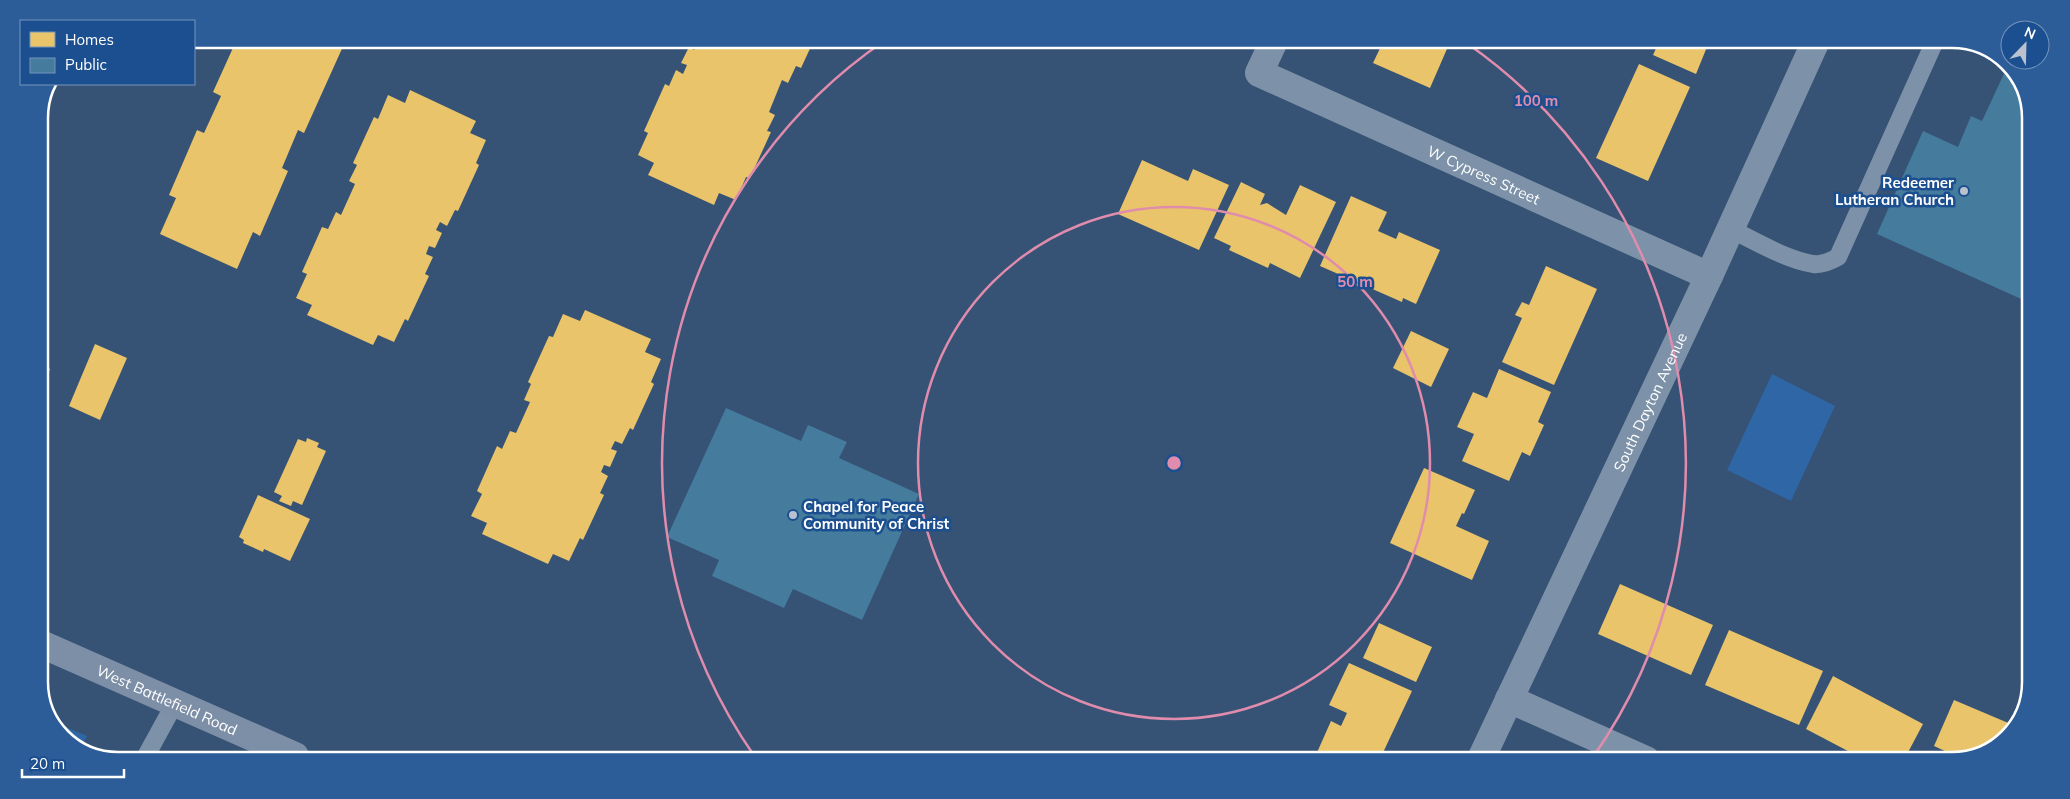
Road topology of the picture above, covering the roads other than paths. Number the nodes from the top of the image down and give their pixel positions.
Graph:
1 (1271, 48) edge
2 (1813, 48) edge
3 (1932, 48) edge
4 (1730, 229) junction
5 (1709, 276) junction
6 (48, 647) edge
7 (1509, 699) junction
8 (175, 703) junction
9 (148, 752) edge
10 (286, 752) edge
11 (1484, 752) edge
12 (1628, 752) edge

1 - 5 street, W Cypress Street
2 - 4 street, South Dayton Avenue
3 - 4 lane
4 - 5 street, South Dayton Avenue
5 - 7 street, South Dayton Avenue
6 - 8 main road, West Battlefield Road
7 - 11 street, South Dayton Avenue
7 - 12 street
8 - 9 lane
8 - 10 main road, West Battlefield Road

